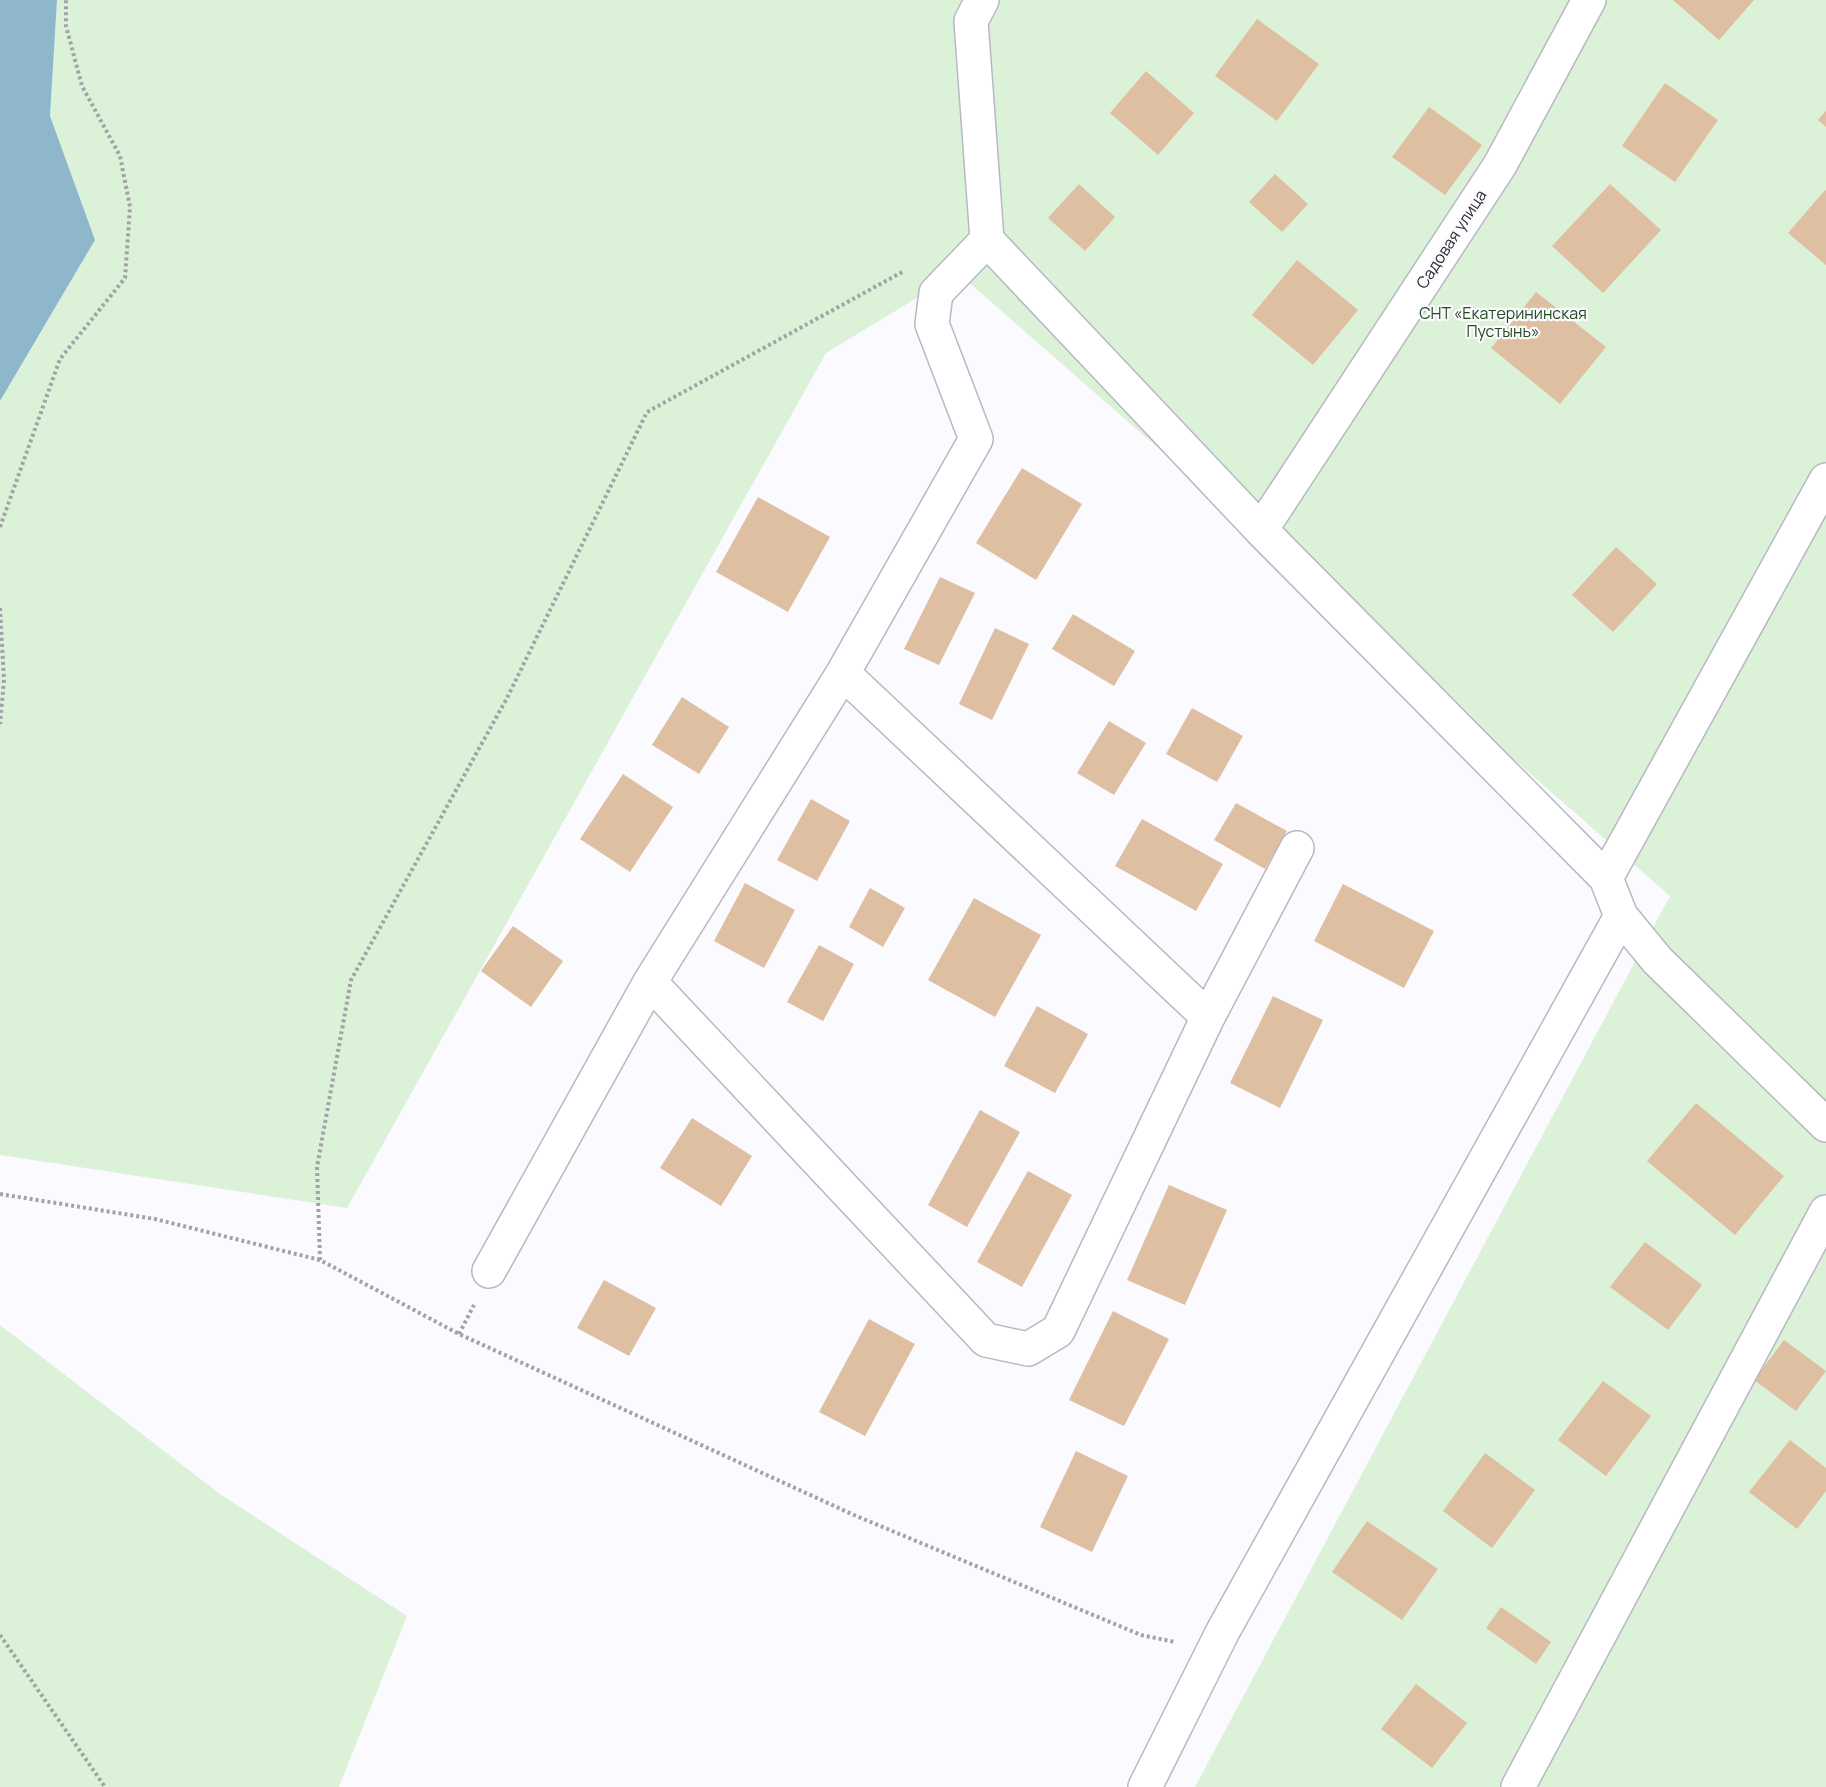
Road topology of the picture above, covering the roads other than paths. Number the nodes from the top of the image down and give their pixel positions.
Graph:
1 (982, 0) edge
2 (1589, 0) edge
3 (987, 240) junction
4 (1826, 480) edge
5 (1261, 530) junction
6 (843, 673) junction
7 (1297, 848) dead end
8 (1606, 878) junction
9 (1621, 916) junction
10 (650, 982) junction
11 (1208, 1017) junction
12 (1826, 1125) edge
13 (1826, 1212) edge
14 (489, 1271) dead end
15 (1145, 1787) edge
16 (1518, 1787) edge

1 - 3 street
2 - 5 street, Садовая улица
3 - 5 street
3 - 6 street
4 - 8 street
5 - 8 street
6 - 10 street
6 - 11 street
7 - 11 street
8 - 9 street
9 - 12 street
9 - 15 street
10 - 11 street
10 - 14 street
13 - 16 street

